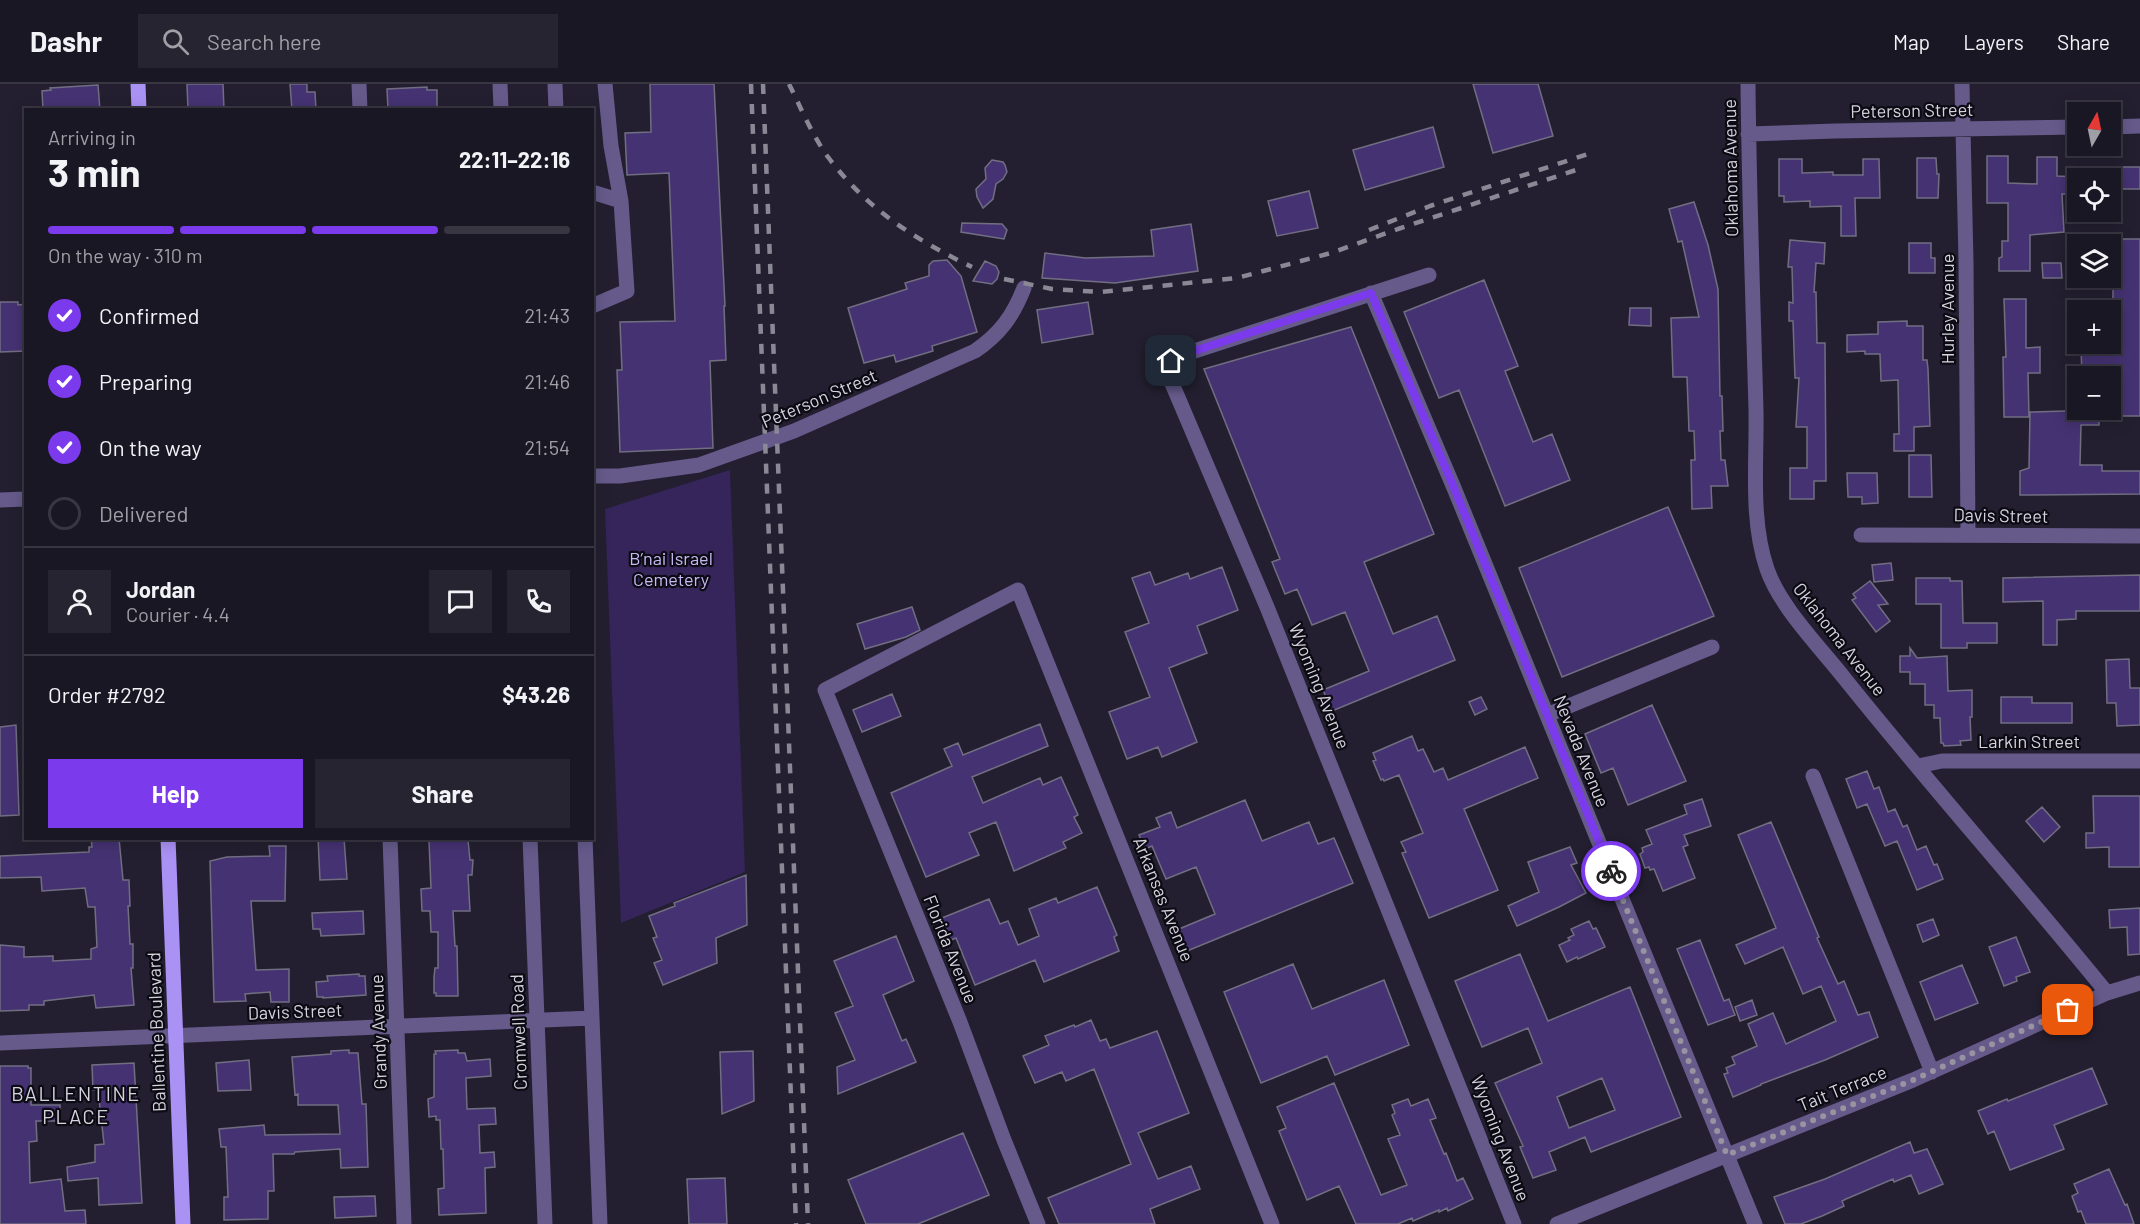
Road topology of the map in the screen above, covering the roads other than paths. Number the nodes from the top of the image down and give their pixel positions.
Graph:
1 (138, 84) edge
2 (359, 84) edge
3 (500, 84) edge
4 (555, 84) edge
5 (605, 84) edge
6 (1748, 84) edge
7 (1962, 84) edge
8 (139, 108) edge
9 (360, 108) edge
10 (501, 108) edge
11 (556, 108) edge
12 (2140, 126) edge
13 (2067, 127) edge
14 (2121, 127) edge
15 (1963, 129) junction
16 (1748, 134) junction
17 (594, 193) edge
18 (621, 201) junction
19 (1429, 275) dead end
20 (1024, 288) dead end
21 (1371, 293) junction
22 (594, 305) edge
23 (594, 476) edge
24 (24, 499) edge
25 (0, 500) edge
26 (1861, 534) dead end
27 (1968, 534) junction
28 (2140, 536) edge
29 (1712, 647) dead end
30 (825, 690) joint
31 (1547, 716) junction
32 (2140, 761) edge
33 (1918, 766) junction
34 (1813, 776) dead end
35 (168, 840) edge
36 (390, 840) edge
37 (530, 840) edge
38 (585, 840) edge
39 (2140, 983) edge
40 (2107, 993) junction
41 (592, 1018) junction
42 (537, 1021) junction
43 (397, 1027) junction
44 (176, 1035) junction
45 (0, 1043) edge
46 (1932, 1072) junction
47 (1727, 1155) junction
48 (183, 1224) edge
49 (404, 1224) edge
50 (545, 1224) edge
51 (600, 1224) edge
52 (1038, 1224) edge
53 (1272, 1224) edge
54 (1514, 1224) edge
55 (1557, 1224) edge
56 (1755, 1224) edge

1 - 8 main road
2 - 9 street
3 - 10 street
4 - 11 street
5 - 18 street
6 - 16 street, Oklahoma Avenue
7 - 15 street, Hurley Avenue
12 - 14 street
13 - 15 street, Peterson Street
15 - 16 street, Peterson Street
15 - 27 street, Hurley Avenue
16 - 33 street, Oklahoma Avenue
17 - 18 street
18 - 22 street
19 - 21 street, Wyoming Avenue
20 - 23 street, Peterson Street
21 - 31 street, Nevada Avenue
21 - 54 street, Wyoming Avenue
24 - 25 street
26 - 27 street, Davis Street
27 - 28 street, Davis Street
29 - 31 street
30 - 52 street, Florida Avenue
30 - 53 street, Arkansas Avenue
31 - 47 street, Nevada Avenue
32 - 33 street, Larkin Street
33 - 40 street, Oklahoma Avenue
34 - 46 street
35 - 44 main road, Ballentine Boulevard
36 - 43 street, Grandy Avenue
37 - 42 street, Cromwell Road
38 - 41 street
39 - 40 street, Tait Terrace
40 - 46 street, Tait Terrace
41 - 42 street, Davis Street
41 - 51 street
42 - 43 street, Davis Street
42 - 50 street, Cromwell Road
43 - 44 street, Davis Street
43 - 49 street, Grandy Avenue
44 - 45 street, Davis Street
44 - 48 main road, Ballentine Boulevard
46 - 47 street, Tait Terrace
47 - 55 street, Tait Terrace
47 - 56 street, Nevada Avenue

